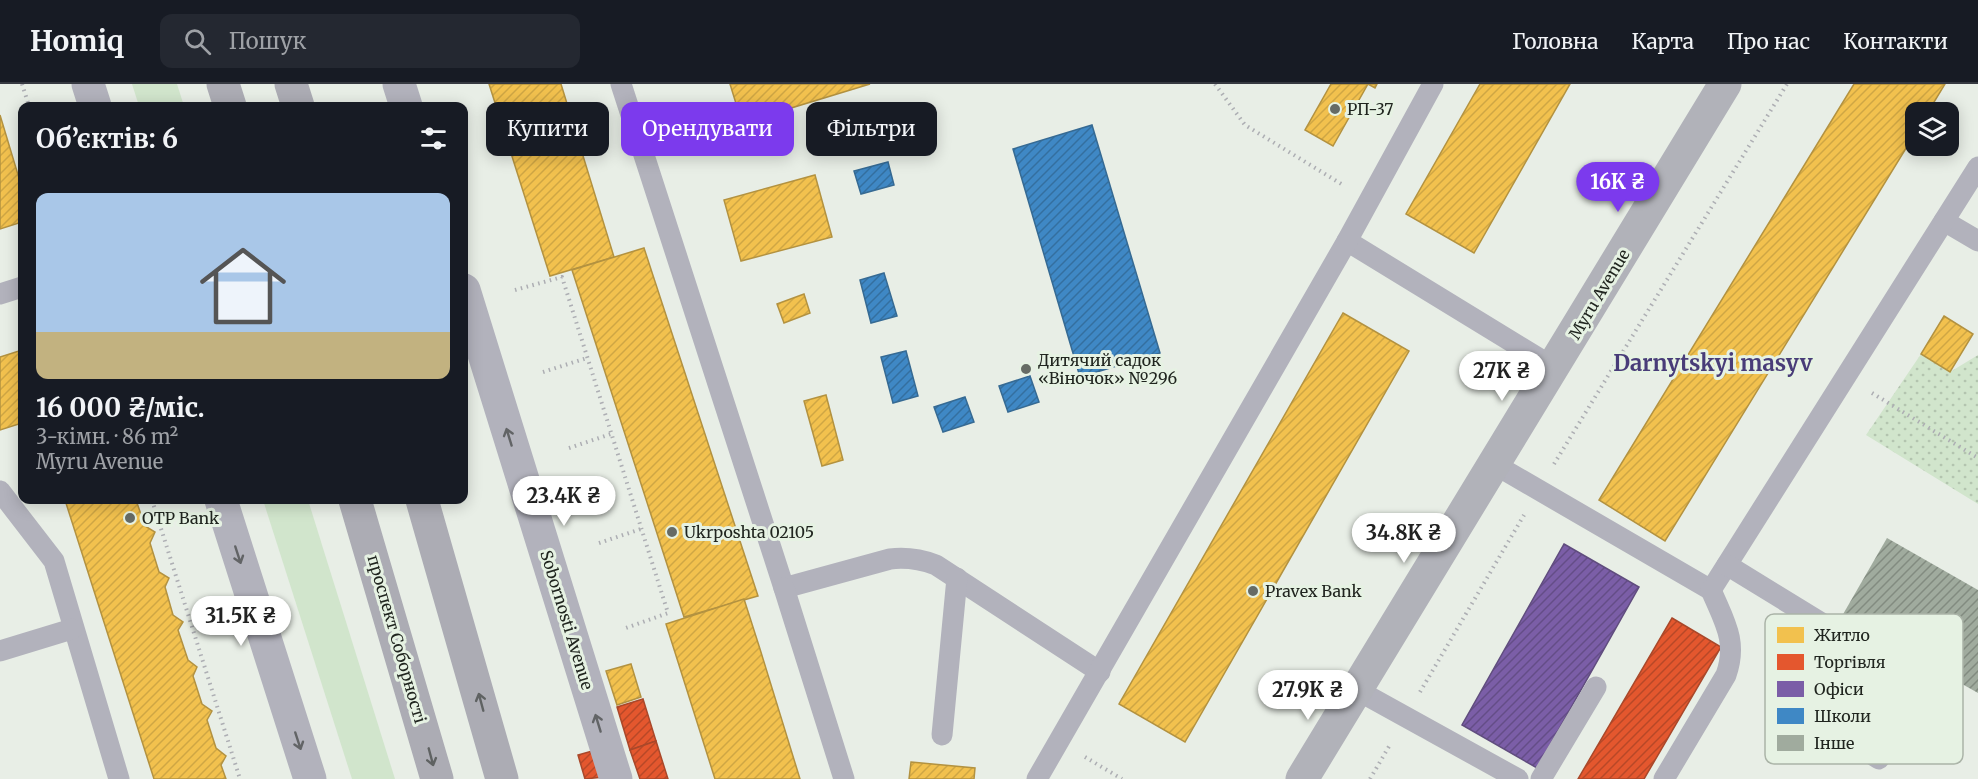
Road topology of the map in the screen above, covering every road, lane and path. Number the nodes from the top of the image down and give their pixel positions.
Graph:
1 (22, 84) edge
2 (88, 84) edge
3 (223, 84) edge
4 (291, 84) edge
5 (399, 84) edge
6 (621, 84) edge
7 (1215, 84) edge
8 (1433, 84) edge
9 (1725, 84) edge
10 (1787, 84) edge
11 (28, 102) edge
12 (94, 102) edge
13 (229, 102) edge
14 (297, 102) edge
15 (405, 102) edge
16 (1978, 167) edge
17 (1369, 202) junction
18 (1944, 221) junction
19 (1347, 241) junction
20 (1978, 241) edge
21 (18, 288) edge
22 (515, 290) dead end
23 (0, 294) edge
24 (468, 303) edge
25 (587, 358) junction
26 (1553, 368) junction
27 (543, 372) dead end
28 (1845, 377) junction
29 (611, 434) junction
30 (569, 448) dead end
31 (1978, 458) edge
32 (1494, 464) junction
33 (0, 491) edge
34 (1537, 491) junction
35 (153, 504) edge
36 (221, 504) edge
37 (356, 504) edge
38 (423, 504) edge
39 (641, 529) junction
40 (599, 543) dead end
41 (1726, 565) junction
42 (957, 578) junction
43 (784, 588) junction
44 (1711, 590) junction
45 (1807, 614) edge
46 (72, 628) junction
47 (626, 628) dead end
48 (0, 651) edge
49 (1101, 672) junction
50 (1596, 687) dead end
51 (1357, 690) junction
52 (1406, 717) junction
53 (942, 735) dead end
54 (1059, 741) junction
55 (119, 779) edge
56 (240, 779) edge
57 (310, 779) edge
58 (437, 779) edge
59 (502, 779) edge
60 (616, 779) edge
61 (844, 779) edge
62 (1037, 779) edge
63 (1122, 779) edge
64 (1302, 779) edge
65 (1370, 779) edge
66 (1518, 779) edge
67 (1541, 779) edge
68 (1664, 779) edge

1 - 11 path
2 - 12 street
3 - 13 highway
4 - 14 highway
5 - 15 street
6 - 43 lane
7 - 17 path
8 - 17 lane
9 - 26 main road, Myru Avenue
10 - 34 path
16 - 18 lane
17 - 19 lane
18 - 20 lane
18 - 28 lane
19 - 26 lane
19 - 49 lane
21 - 23 lane
22 - 25 path
60 -> 24 street, Sobornosti Avenue
25 - 27 path
25 - 29 path
26 - 32 main road, Myru Avenue
28 - 31 path
28 - 41 lane
29 - 30 path
29 - 39 path
32 - 34 lane
32 - 51 main road, Myru Avenue
33 - 46 lane
34 - 44 lane
34 - 52 path
35 - 56 path
36 -> 57 street
37 -> 58 highway, проспект Соборності
59 -> 38 highway
39 - 40 path
39 - 47 path
41 - 44 lane
41 - 45 lane
42 - 43 lane
42 - 49 lane
42 - 53 lane
43 - 61 lane
44 - 68 lane
46 - 48 lane
46 - 55 lane
49 - 54 lane
50 - 67 lane
51 - 52 lane
51 - 64 main road, Myru Avenue
52 - 65 path
52 - 66 lane
54 - 62 lane
54 - 63 path

